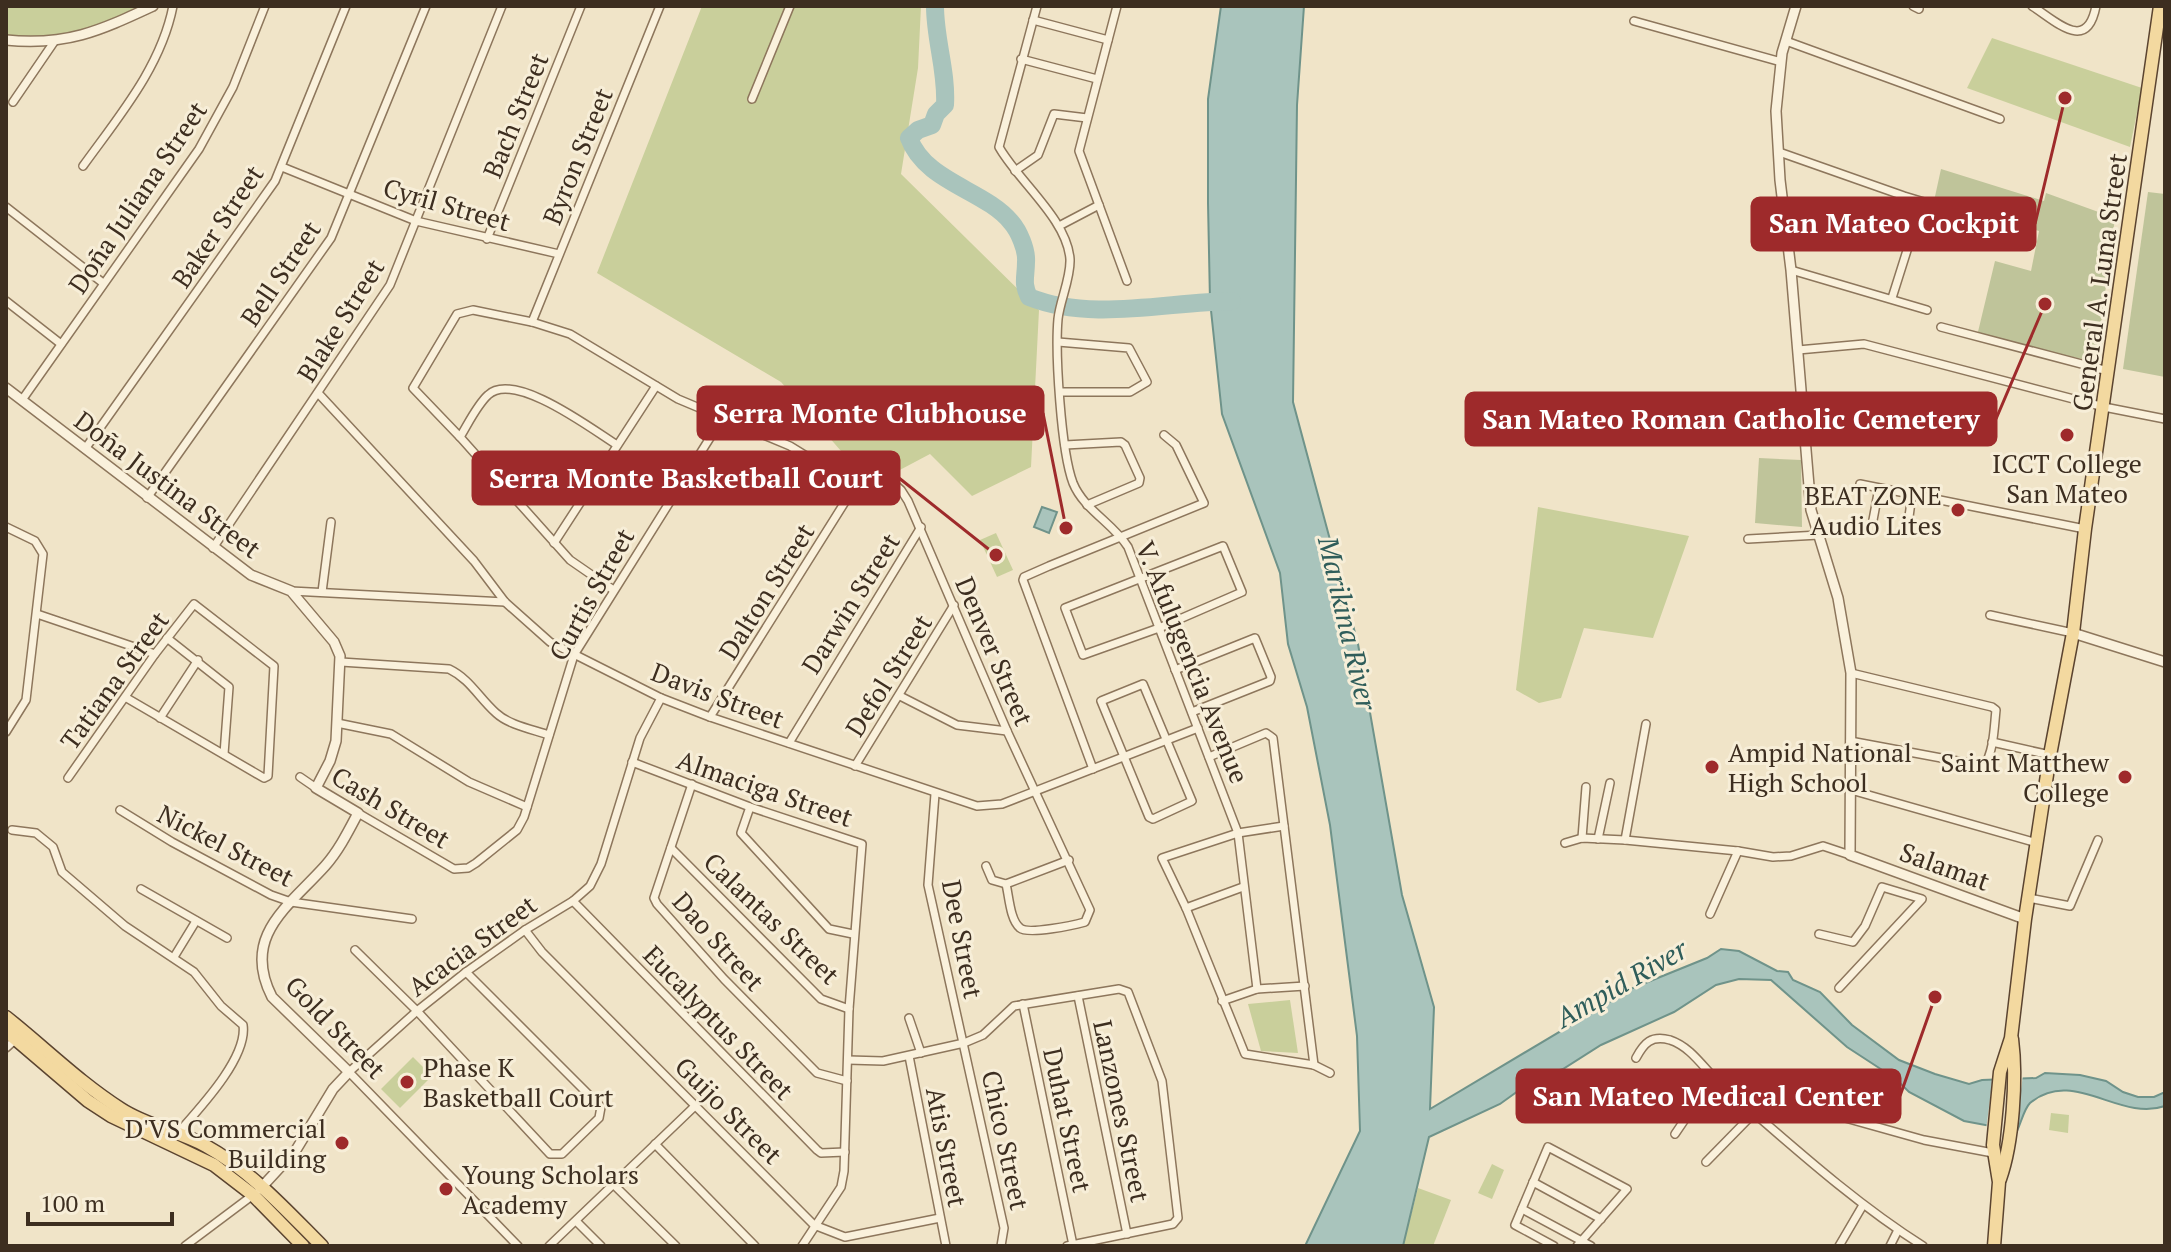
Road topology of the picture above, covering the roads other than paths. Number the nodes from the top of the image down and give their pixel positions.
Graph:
1 (153, 6) edge
2 (173, 6) edge
3 (265, 6) edge
4 (346, 6) edge
5 (426, 6) edge
6 (502, 6) edge
7 (581, 6) edge
8 (660, 6) edge
9 (790, 6) edge
10 (1037, 6) edge
11 (1117, 6) edge
12 (1796, 6) edge
13 (2032, 6) edge
14 (2096, 6) edge
15 (2160, 6) edge
16 (1033, 20) junction
17 (1634, 21) dead end
18 (6, 40) edge
19 (1108, 40) junction
20 (1786, 41) junction
21 (54, 42) junction
22 (1021, 59) junction
23 (1781, 62) junction
24 (1097, 79) junction
25 (752, 99) dead end
26 (13, 102) dead end
27 (1087, 118) junction
28 (2000, 119) dead end
29 (1779, 152) junction
30 (83, 166) dead end
31 (282, 167) junction
32 (1015, 171) junction
33 (350, 194) junction
34 (1099, 205) junction
35 (6, 207) edge
36 (416, 221) junction
37 (1059, 226) junction
38 (2004, 226) dead end
39 (487, 239) junction
40 (1910, 241) dead end
41 (559, 254) junction
42 (1791, 270) junction
43 (1127, 281) dead end
44 (103, 283) junction
45 (1892, 298) junction
46 (6, 301) edge
47 (1927, 310) dead end
48 (532, 322) junction
49 (1941, 327) dead end
50 (1058, 342) junction
51 (61, 344) junction
52 (1798, 350) junction
53 (2108, 371) junction
54 (656, 386) junction
55 (6, 388) edge
56 (1061, 392) junction
57 (318, 393) junction
58 (22, 400) junction
59 (2104, 407) junction
60 (723, 417) junction
61 (2165, 419) edge
62 (1164, 435) dead end
63 (460, 437) junction
64 (617, 445) junction
65 (1065, 445) junction
66 (85, 449) junction
67 (1860, 484) dead end
68 (855, 486) junction
69 (1879, 488) junction
70 (1912, 494) junction
71 (147, 498) junction
72 (1087, 505) junction
73 (1873, 520) dead end
74 (331, 522) dead end
75 (6, 527) edge
76 (921, 527) junction
77 (2085, 529) junction
78 (1907, 532) dead end
79 (1819, 535) junction
80 (1122, 537) junction
81 (1748, 539) dead end
82 (554, 543) junction
83 (213, 548) junction
84 (1140, 578) junction
85 (612, 589) junction
86 (291, 591) junction
87 (322, 592) junction
88 (505, 602) junction
89 (954, 605) junction
90 (37, 614) junction
91 (1990, 615) dead end
92 (1159, 628) junction
93 (2073, 633) junction
94 (167, 638) junction
95 (155, 654) junction
96 (574, 655) junction
97 (198, 660) junction
98 (341, 662) junction
99 (2165, 662) edge
100 (1175, 670) junction
101 (1851, 673) junction
102 (900, 696) junction
103 (125, 697) junction
104 (661, 698) junction
105 (1192, 712) junction
106 (710, 717) junction
107 (160, 718) junction
108 (337, 723) junction
109 (1646, 724) dead end
110 (1198, 728) junction
111 (1007, 731) junction
112 (6, 732) edge
113 (549, 735) junction
114 (1167, 740) junction
115 (1850, 741) junction
116 (1992, 742) junction
117 (789, 743) junction
118 (224, 754) junction
119 (2050, 755) junction
120 (1123, 757) junction
121 (1209, 757) junction
122 (632, 762) junction
123 (855, 766) junction
124 (1093, 769) junction
125 (300, 777) dead end
126 (68, 778) dead end
127 (1610, 783) dead end
128 (692, 784) junction
129 (1586, 787) dead end
130 (316, 788) junction
131 (1851, 790) junction
132 (1035, 791) junction
133 (935, 794) junction
134 (527, 807) junction
135 (750, 807) junction
136 (120, 810) dead end
137 (358, 813) junction
138 (1284, 826) junction
139 (12, 830) dead end
140 (1238, 833) junction
141 (1582, 838) junction
142 (1598, 839) junction
143 (1625, 840) junction
144 (2098, 840) dead end
145 (1565, 843) dead end
146 (2038, 843) junction
147 (671, 848) junction
148 (1738, 851) junction
149 (1850, 855) junction
150 (1069, 860) junction
151 (986, 866) dead end
152 (461, 870) joint
153 (1929, 883) junction
154 (1006, 884) junction
155 (1243, 887) junction
156 (141, 889) dead end
157 (2029, 898) junction
158 (1922, 899) junction
159 (573, 901) junction
160 (291, 902) junction
161 (1186, 908) junction
162 (1710, 914) dead end
163 (412, 919) dead end
164 (2025, 919) junction
165 (196, 921) junction
166 (525, 930) junction
167 (853, 934) junction
168 (1819, 934) dead end
169 (227, 938) dead end
170 (355, 950) dead end
171 (174, 957) junction
172 (466, 972) junction
173 (1305, 986) junction
174 (1839, 988) dead end
175 (1257, 989) junction
176 (1078, 996) junction
177 (1222, 1001) junction
178 (1023, 1004) junction
179 (849, 1009) junction
180 (417, 1011) junction
181 (6, 1017) edge
182 (909, 1018) dead end
183 (11, 1035) edge
184 (2011, 1038) junction
185 (964, 1043) junction
186 (6, 1048) edge
187 (921, 1053) junction
188 (909, 1056) junction
189 (1636, 1058) dead end
190 (848, 1060) junction
191 (1314, 1065) junction
192 (349, 1072) junction
193 (1330, 1073) dead end
194 (1713, 1078) junction
195 (847, 1081) junction
196 (695, 1106) junction
197 (1756, 1115) junction
198 (177, 1134) junction
199 (1675, 1134) dead end
200 (655, 1144) junction
201 (1993, 1149) junction
202 (845, 1152) junction
203 (1706, 1162) dead end
204 (1533, 1182) junction
205 (1999, 1182) junction
206 (613, 1184) junction
207 (258, 1191) junction
208 (1863, 1205) junction
209 (1522, 1209) junction
210 (940, 1218) junction
211 (1601, 1219) junction
212 (576, 1221) junction
213 (814, 1225) junction
214 (1898, 1230) junction
215 (1127, 1234) junction
216 (1579, 1243) edge
217 (1070, 1245) edge
218 (185, 1246) edge
219 (303, 1246) edge
220 (322, 1246) edge
221 (518, 1246) edge
222 (549, 1246) edge
223 (601, 1246) edge
224 (676, 1246) edge
225 (755, 1246) edge
226 (802, 1246) edge
227 (946, 1246) edge
228 (1001, 1246) edge
229 (1554, 1246) edge
230 (1591, 1246) edge
231 (1839, 1246) edge
232 (1890, 1246) edge
233 (1923, 1246) edge
234 (1994, 1246) edge

1 - 21 street
2 - 30 street
3 - 44 street, Doña Juliana Street
4 - 31 street, Baker Street
5 - 33 street, Bell Street
6 - 36 street, Blake Street
7 - 39 street, Bach Street
8 - 41 street, Byron Street
9 - 25 street
10 - 16 street
11 - 19 street
12 - 20 street
13 - 14 street
15 - 53 main road, General A. Luna Street
16 - 19 street
16 - 22 street
17 - 23 street
18 - 21 street
19 - 24 street
20 - 23 street
20 - 28 street
21 - 26 street
22 - 24 street
22 - 32 street
23 - 29 street
24 - 27 street
27 - 32 street
27 - 34 street
29 - 38 street
29 - 42 street
31 - 33 street, Cyril Street
31 - 66 street, Baker Street
32 - 37 street
33 - 36 street, Cyril Street
33 - 71 street, Bell Street
34 - 37 street
34 - 43 street
35 - 44 street
36 - 39 street, Cyril Street
36 - 57 street, Blake Street
37 - 50 street, V. Afulugencia Avenue
39 - 41 street, Cyril Street
40 - 45 street
41 - 48 street, Byron Street
42 - 45 street
42 - 52 street
44 - 51 street, Doña Juliana Street
45 - 47 street
46 - 51 street
48 - 54 street
48 - 63 street
49 - 53 street
50 - 56 street, V. Afulugencia Avenue
50 - 56 street
51 - 58 street, Doña Juliana Street
52 - 59 street
52 - 79 street
53 - 59 main road, General A. Luna Street
54 - 60 street
54 - 64 street
55 - 58 street, Doña Justina Street
56 - 65 street, V. Afulugencia Avenue
57 - 83 street, Blake Street
57 - 88 street, Davis Street
58 - 66 street, Doña Justina Street
59 - 61 street
59 - 77 main road, General A. Luna Street
60 - 68 street
60 - 85 street, Curtis Street
62 - 80 street
63 - 64 street
63 - 82 street
64 - 82 street
65 - 72 street, V. Afulugencia Avenue
65 - 72 street
66 - 71 street, Doña Justina Street
67 - 69 street
68 - 76 street, Denver Street
68 - 106 street, Dalton Street
69 - 70 street
69 - 73 street
70 - 77 street
70 - 78 street
71 - 83 street, Doña Justina Street
72 - 80 street, V. Afulugencia Avenue
74 - 87 street
75 - 90 street
76 - 89 street, Denver Street
76 - 117 street, Darwin Street
77 - 93 main road, General A. Luna Street
79 - 81 street
79 - 101 street
80 - 84 street, V. Afulugencia Avenue
80 - 124 street
82 - 85 street
83 - 86 street, Doña Justina Street
84 - 92 street, V. Afulugencia Avenue
84 - 92 street
84 - 92 street
85 - 96 street, Curtis Street
86 - 87 street, Doña Justina Street
86 - 98 street
87 - 88 street, Doña Justina Street
88 - 96 street, Davis Street
89 - 102 street, Defol Street
89 - 111 street, Denver Street
90 - 95 street
90 - 112 street
91 - 93 street
92 - 100 street, V. Afulugencia Avenue
93 - 99 street
93 - 119 main road, General A. Luna Street
94 - 95 street, Tatiana Street
94 - 97 street
94 - 118 street, Tatiana Street
95 - 103 street, Tatiana Street
96 - 104 street, Davis Street
96 - 113 street, Curtis Street
97 - 107 street
97 - 118 street
98 - 108 street
98 - 113 street
100 - 105 street, V. Afulugencia Avenue
100 - 105 street
101 - 115 street
101 - 116 street
102 - 111 street
102 - 123 street, Defol Street
103 - 107 street
103 - 126 street, Tatiana Street
104 - 106 street, Davis Street
104 - 122 street, Acacia Street
105 - 110 street, V. Afulugencia Avenue
106 - 117 street, Davis Street
107 - 118 street
108 - 130 street
108 - 134 street
109 - 143 street
110 - 114 street, Davis Street
110 - 121 street, V. Afulugencia Avenue
111 - 132 street, Denver Street
113 - 134 street, Curtis Street
114 - 120 street, Davis Street
114 - 120 street
114 - 120 street
115 - 116 street
115 - 131 street
116 - 119 street
117 - 123 street, Davis Street
119 - 146 main road, General A. Luna Street
120 - 124 street, Davis Street
121 - 138 street
121 - 140 street, V. Afulugencia Avenue
122 - 128 street, Almaciga Street
122 - 159 street, Acacia Street
123 - 133 street, Davis Street
124 - 132 street, Davis Street
125 - 130 street, Cash Street
127 - 142 street
128 - 135 street, Almaciga Street
128 - 147 street, Dao Street
129 - 141 street
130 - 137 street, Cash Street
131 - 146 street
131 - 149 street
132 - 133 street, Davis Street
132 - 150 street, Denver Street
133 - 185 street, Dee Street
134 - 152 street, Curtis Street
135 - 167 street
135 - 167 street, Almaciga Street
136 - 160 street, Nickel Street
137 - 152 street, Cash Street
137 - 160 street, Gold Street
138 - 140 street
138 - 173 street
139 - 171 street
140 - 155 street, V. Afulugencia Avenue
140 - 161 street
141 - 142 street
141 - 145 street
142 - 143 street
143 - 148 street
144 - 157 street
146 - 157 main road, General A. Luna Street
147 - 179 street, Calantas Street
147 - 195 street, Dao Street
148 - 149 street
148 - 162 street
149 - 153 street, Salamat
150 - 154 street
150 - 154 street, Denver Street
151 - 154 street
153 - 158 street
153 - 164 street, Salamat
155 - 161 street
155 - 175 street, V. Afulugencia Avenue
156 - 165 street
157 - 164 main road, General A. Luna Street
158 - 168 street
158 - 174 street
159 - 166 street, Acacia Street
159 - 202 street, Eucalyptus Street
160 - 163 street, Nickel Street
160 - 192 street, Gold Street
161 - 177 street
164 - 184 main road, General A. Luna Street
165 - 169 street
165 - 171 street
166 - 172 street, Acacia Street
166 - 196 street, Guijo Street
167 - 179 street, Almaciga Street
170 - 180 street
171 - 198 street
172 - 180 street, Acacia Street
172 - 180 street
173 - 175 street
173 - 191 street
175 - 177 street
176 - 178 street
176 - 215 street, Lanzones Street
176 - 215 street
177 - 191 street
178 - 185 street
178 - 217 street, Duhat Street
179 - 190 street, Almaciga Street
180 - 192 street, Acacia Street
181 - 198 main road
182 - 187 street
183 - 186 street
183 - 207 main road
184 - 201 main road, General A. Luna Street
184 - 205 main road, General A. Luna Street
185 - 187 street
185 - 228 street, Chico Street
187 - 188 street
188 - 190 street
188 - 210 street, Atis Street
189 - 194 street
190 - 195 street, Almaciga Street
191 - 193 street
192 - 207 street, Acacia Street
192 - 221 street, Gold Street
194 - 197 street
194 - 199 street
195 - 202 street, Almaciga Street
196 - 200 street
196 - 213 street, Guijo Street
197 - 201 street
197 - 203 street
197 - 208 street
198 - 207 main road
200 - 206 street
200 - 225 street
201 - 205 main road, General A. Luna Street
202 - 213 street, Almaciga Street
204 - 209 street
204 - 211 street
204 - 211 street
205 - 234 main road, General A. Luna Street
206 - 212 street
206 - 224 street
207 - 218 street
207 - 219 main road
207 - 220 main road
208 - 214 street
208 - 231 street
209 - 216 street
209 - 229 street
210 - 213 street, Guijo Street
210 - 227 street, Atis Street
211 - 216 street
212 - 222 street
212 - 223 street
213 - 226 street, Almaciga Street
214 - 232 street
214 - 233 street
215 - 217 street
216 - 230 street

